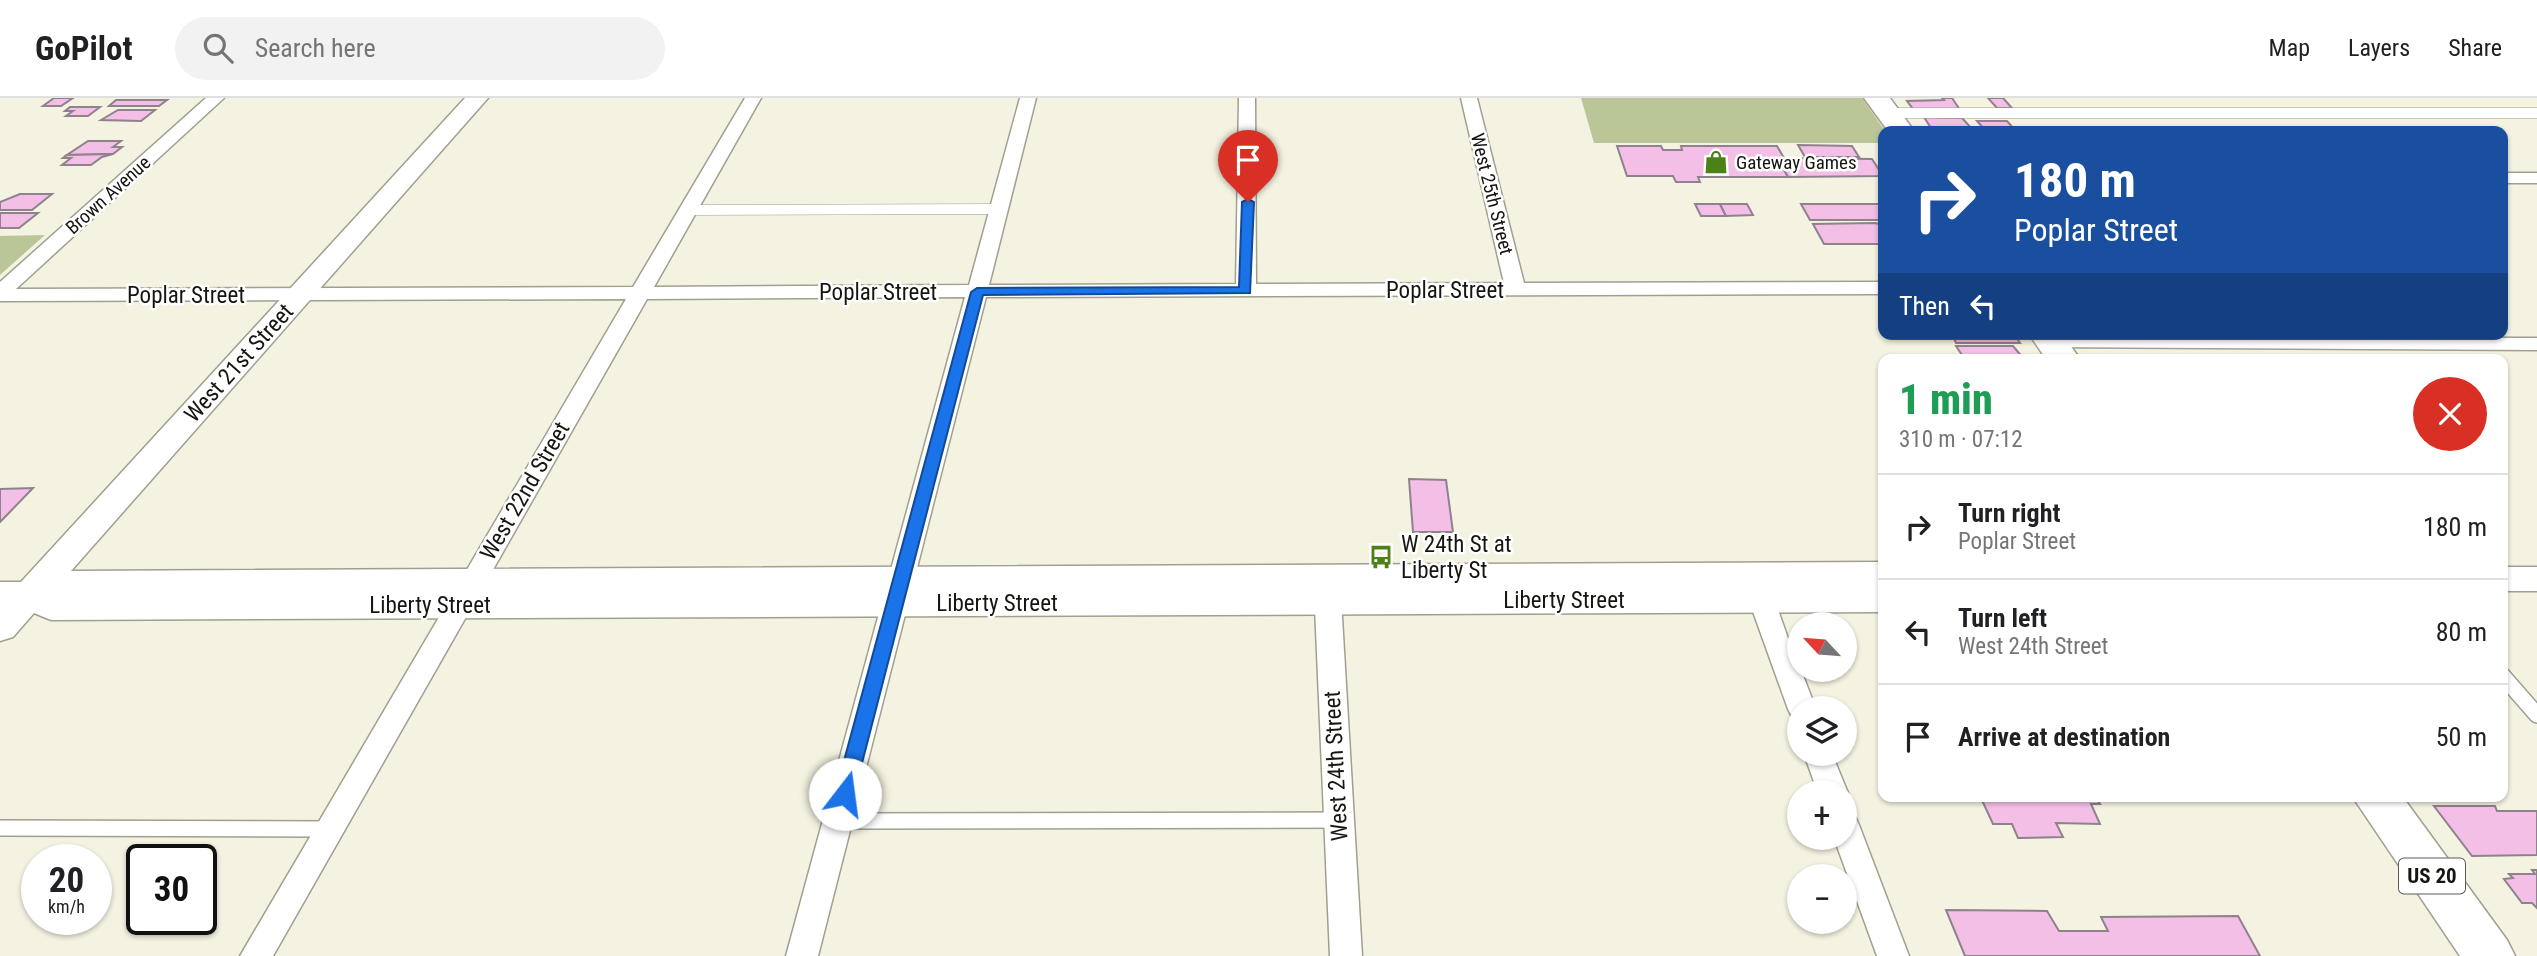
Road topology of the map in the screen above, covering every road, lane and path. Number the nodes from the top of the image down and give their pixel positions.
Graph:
1 (216, 98) edge
2 (477, 98) edge
3 (753, 98) edge
4 (1028, 98) edge
5 (1247, 98) edge
6 (1469, 98) edge
7 (2537, 113) edge
8 (1888, 114) edge
9 (2508, 178) edge
10 (2537, 178) edge
11 (688, 209) junction
12 (999, 209) junction
13 (1878, 288) edge
14 (1515, 289) junction
15 (1246, 291) junction
16 (977, 292) junction
17 (640, 293) junction
18 (0, 294) edge
19 (300, 294) junction
20 (2537, 344) edge
21 (2053, 345) edge
22 (1878, 575) edge
23 (2508, 579) edge
24 (2537, 579) edge
25 (1757, 587) junction
26 (1327, 589) junction
27 (898, 591) junction
28 (466, 593) junction
29 (15, 595) edge
30 (1878, 599) edge
31 (0, 628) edge
32 (2508, 682) edge
33 (1797, 696) edge
34 (2537, 715) edge
35 (2379, 802) edge
36 (1339, 820) junction
37 (838, 821) junction
38 (0, 828) edge
39 (329, 829) junction
40 (1853, 850) edge
41 (256, 956) edge
42 (802, 956) edge
43 (1346, 956) edge
44 (1893, 956) edge
45 (2489, 956) edge

1 - 18 street, Brown Avenue
2 - 19 street, West 21st Street
3 - 11 street, West 22nd Street
4 - 12 street
5 - 15 street
6 - 14 street, West 25th Street
7 - 8 lane
9 - 10 street
11 - 12 lane
11 - 17 street, West 22nd Street
12 - 16 street
13 - 14 street, Poplar Street
14 - 15 street, Poplar Street
15 - 16 street, Poplar Street
16 - 17 street, Poplar Street
16 - 27 street
17 - 19 street, Poplar Street
17 - 28 street, West 22nd Street
18 - 19 street, Poplar Street
19 - 29 street, West 21st Street
20 - 21 street
22 - 25 main road, Liberty Street
23 - 24 main road
25 - 26 main road, Liberty Street
25 - 30 main road, Liberty Street
25 - 33 street
26 - 27 main road, Liberty Street
26 - 36 street, West 24th Street
27 - 28 main road, Liberty Street
27 - 37 street
28 - 29 main road, Liberty Street
28 - 39 street, West 22nd Street
29 - 31 street, West 21st Street
32 - 34 lane
35 - 45 main road, US 20
36 - 37 lane
36 - 43 street, West 24th Street
37 - 42 street
38 - 39 lane
39 - 41 street, West 22nd Street
40 - 44 street

